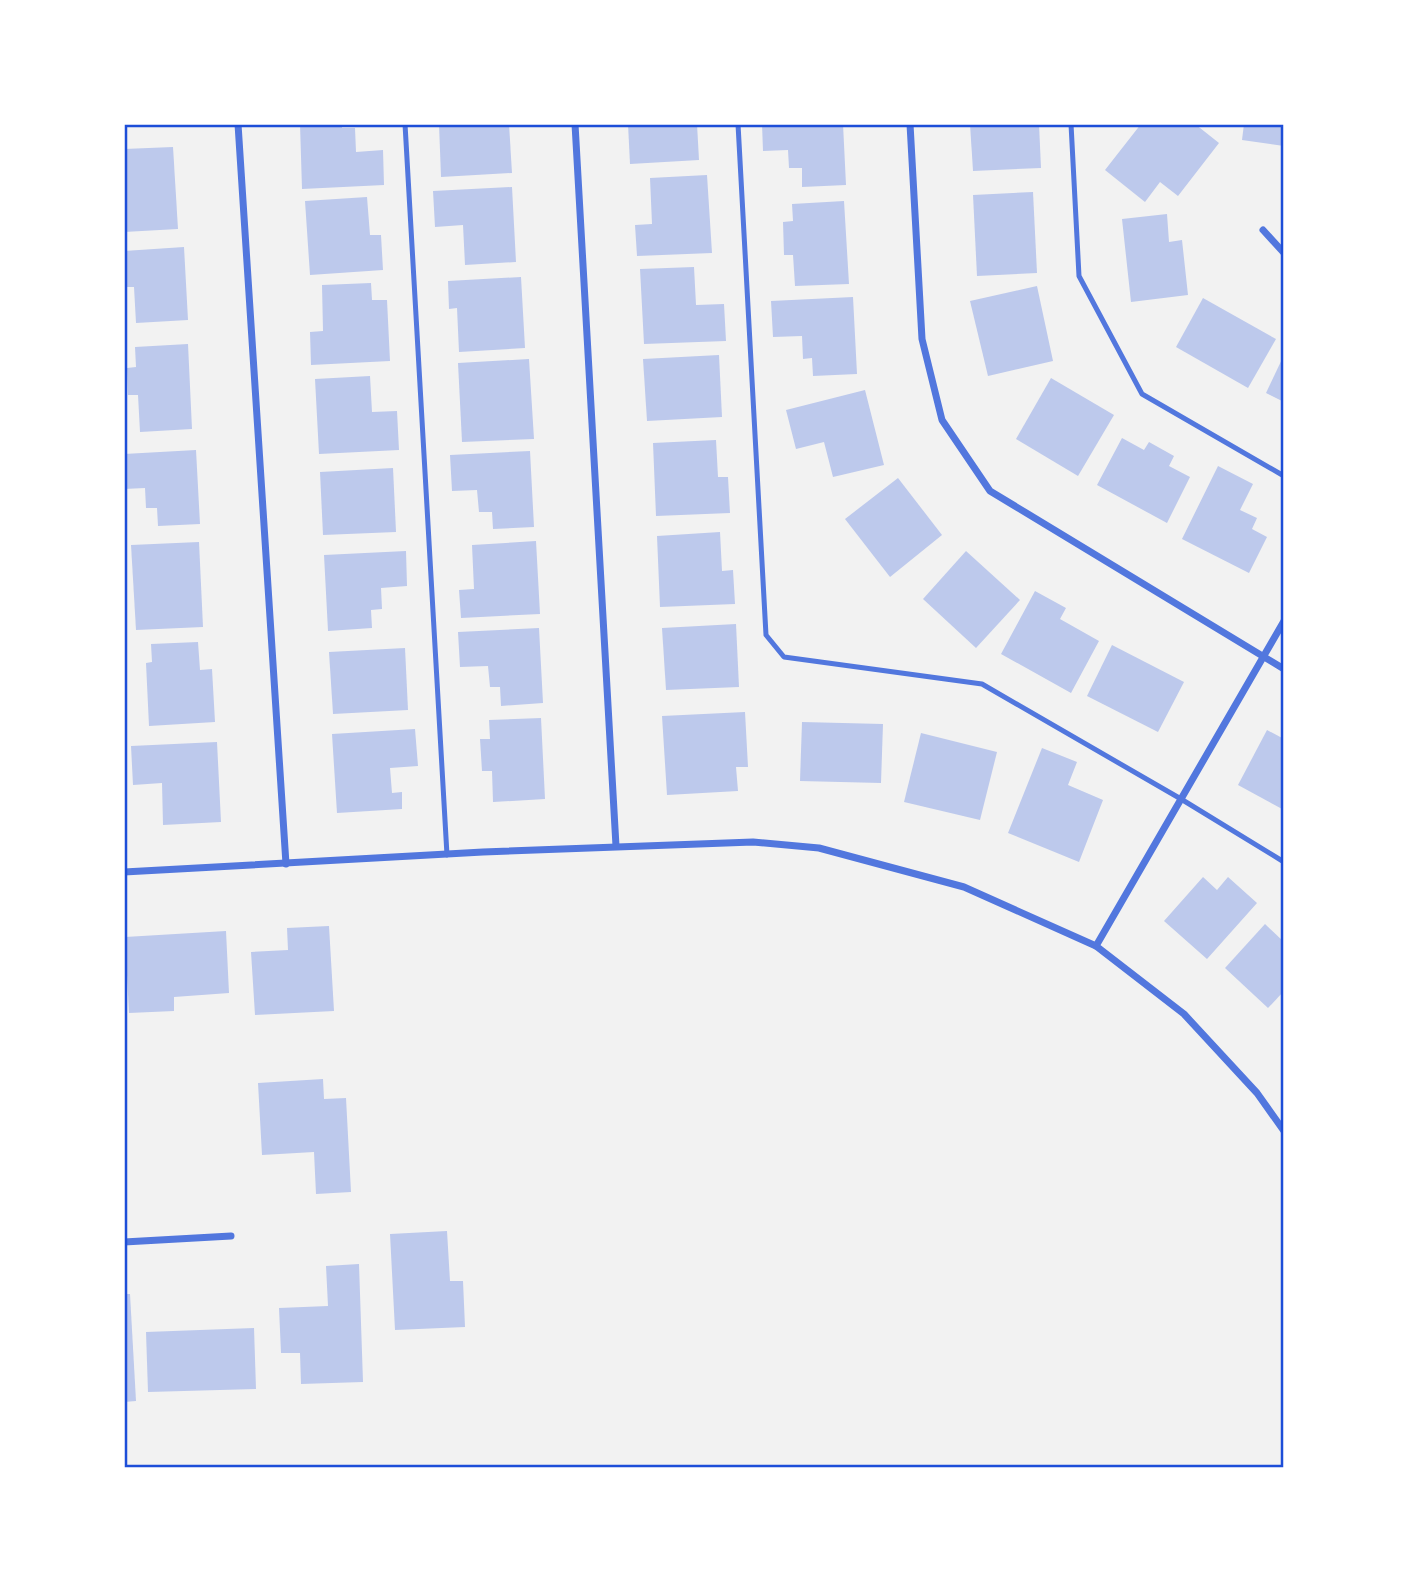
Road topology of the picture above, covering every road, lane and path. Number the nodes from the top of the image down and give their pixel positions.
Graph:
1 (238, 124) edge
2 (405, 124) edge
3 (575, 124) edge
4 (738, 124) edge
5 (910, 124) edge
6 (1071, 124) edge
7 (1263, 230) dead end
8 (1284, 253) edge
9 (1284, 476) edge
10 (1284, 621) edge
11 (1263, 657) junction
12 (1284, 669) edge
13 (1181, 799) junction
14 (616, 846) junction
15 (447, 855) junction
16 (1284, 862) edge
17 (286, 864) junction
18 (124, 872) edge
19 (1096, 947) junction
20 (1284, 1131) edge
21 (231, 1236) dead end
22 (124, 1242) edge

1 - 17 street
2 - 15 lane
3 - 14 street
4 - 13 lane
5 - 11 street
6 - 9 lane
7 - 8 street
10 - 11 street
11 - 12 street
11 - 13 street
13 - 16 lane
13 - 19 street
14 - 15 street
14 - 19 street
15 - 17 street
17 - 18 street
19 - 20 street
21 - 22 street

